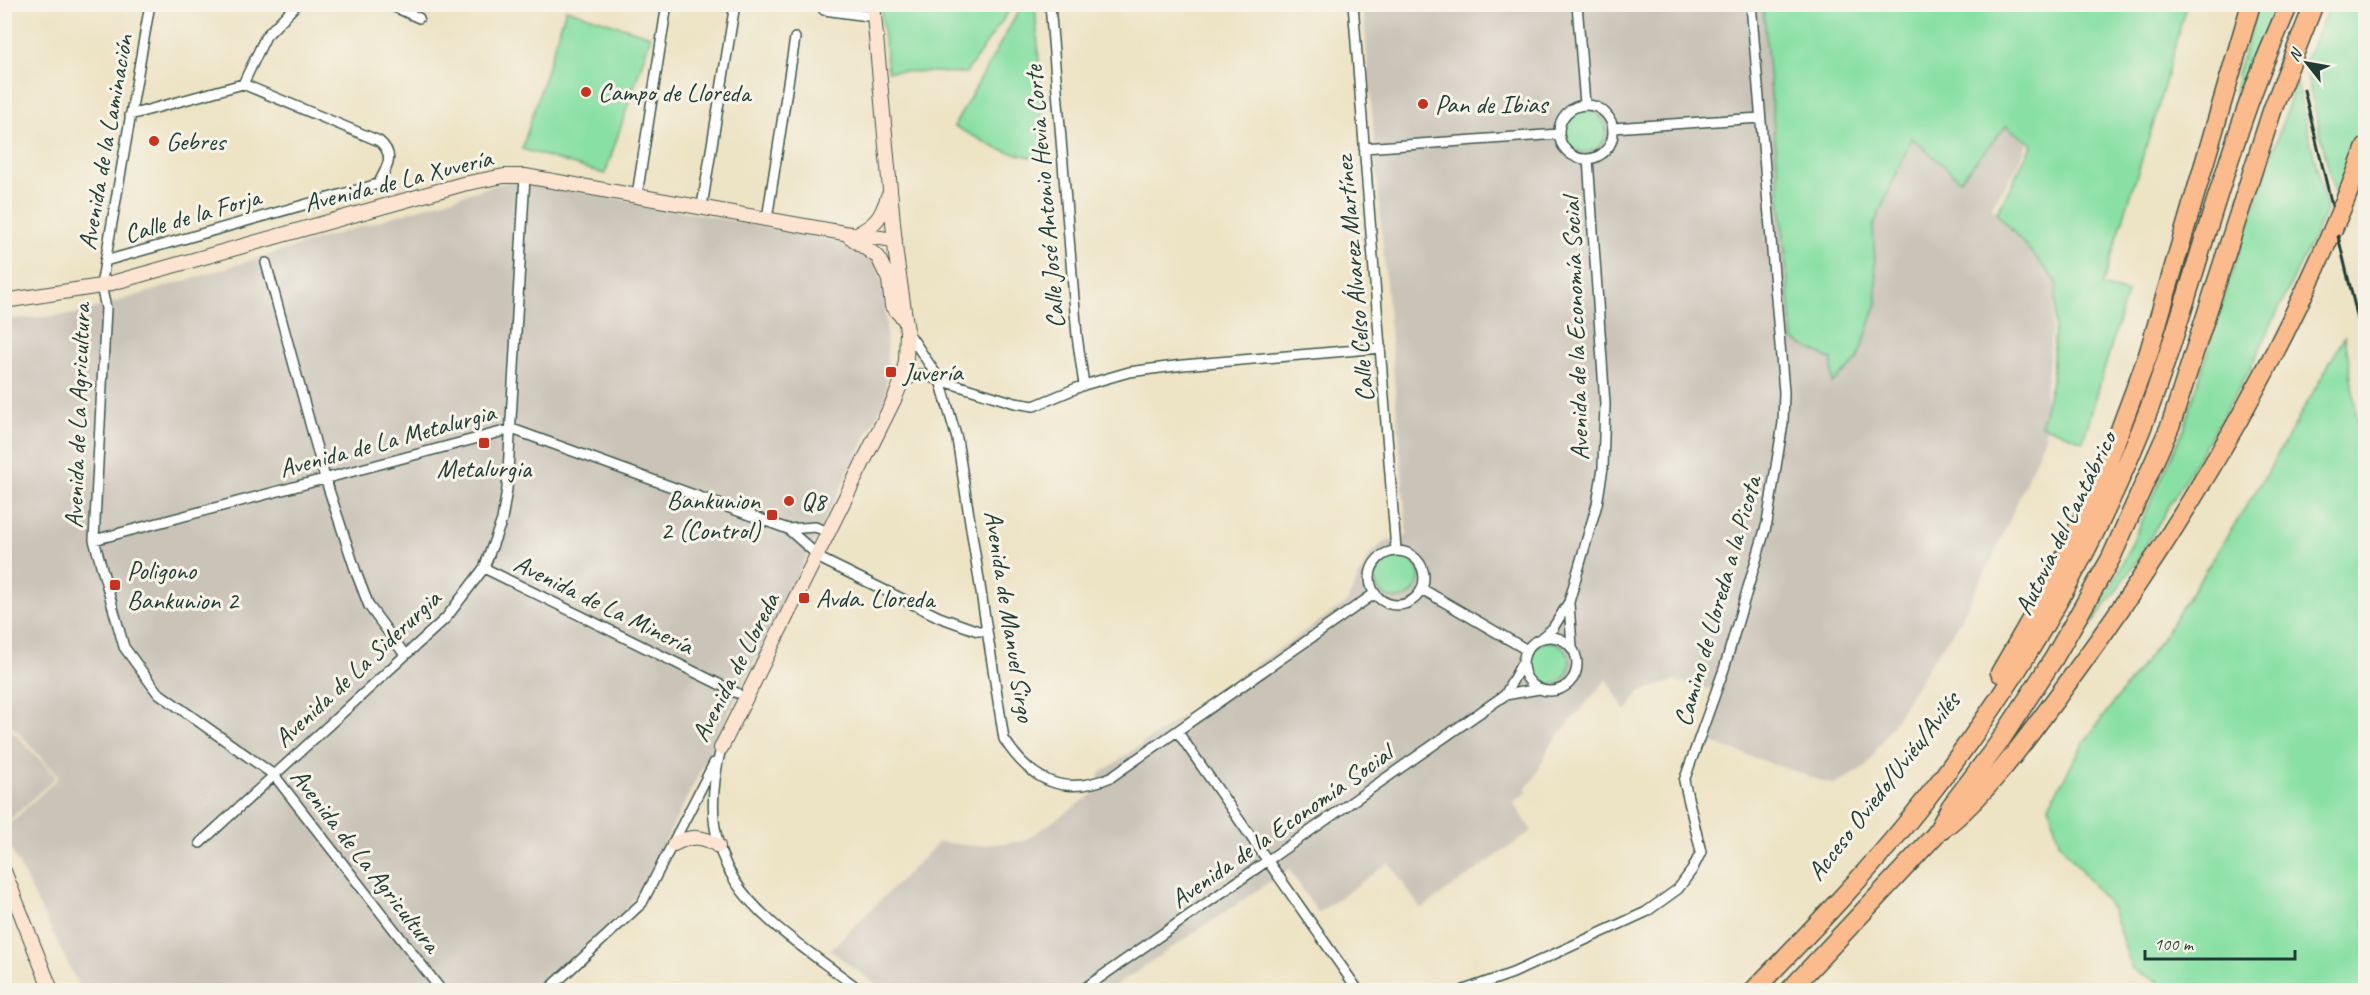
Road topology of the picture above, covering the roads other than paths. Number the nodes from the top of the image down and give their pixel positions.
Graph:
1 (150, 4) edge
2 (297, 4) edge
3 (388, 4) edge
4 (667, 4) edge
5 (735, 4) edge
6 (819, 4) edge
7 (1050, 4) edge
8 (1353, 4) edge
9 (1576, 4) edge
10 (1750, 4) edge
11 (2251, 4) edge
12 (2289, 4) edge
13 (2314, 4) edge
14 (874, 11) edge
15 (418, 18) dead end
16 (795, 38) dead end
17 (243, 84) junction
18 (1585, 104) junction
19 (130, 115) junction
20 (1760, 118) junction
21 (1613, 128) junction
22 (1558, 134) junction
23 (2366, 147) edge
24 (1364, 148) junction
25 (1588, 159) junction
26 (525, 176) junction
27 (890, 188) junction
28 (637, 195) junction
29 (702, 206) junction
30 (767, 219) junction
31 (851, 234) junction
32 (895, 240) junction
33 (105, 261) junction
34 (266, 263) dead end
35 (101, 286) junction
36 (4, 301) edge
37 (906, 325) junction
38 (1381, 348) junction
39 (940, 380) junction
40 (901, 383) junction
41 (1084, 385) junction
42 (512, 429) junction
43 (325, 478) junction
44 (788, 529) junction
45 (829, 532) junction
46 (94, 540) junction
47 (1395, 550) junction
48 (817, 556) junction
49 (484, 568) junction
50 (1422, 589) junction
51 (1374, 594) junction
52 (1569, 602) junction
53 (986, 631) junction
54 (1541, 638) junction
55 (1572, 648) junction
56 (405, 655) junction
57 (1525, 655) junction
58 (1539, 689) junction
59 (737, 693) dead end
60 (1505, 695) junction
61 (1177, 731) junction
62 (721, 748) junction
63 (274, 775) junction
64 (1936, 834) junction
65 (200, 843) dead end
66 (674, 844) junction
67 (718, 846) junction
68 (1269, 860) junction
69 (4, 871) edge
70 (51, 990) edge
71 (441, 990) edge
72 (548, 990) edge
73 (860, 990) edge
74 (1082, 990) edge
75 (1358, 990) edge
76 (1464, 990) edge
77 (1742, 990) edge
78 (1754, 990) edge
79 (1790, 990) edge

1 - 19 street, Avenida de la Laminación
2 - 17 street
3 - 15 street
4 - 28 street
5 - 29 street
6 - 14 street
7 - 41 street, Calle José Antonio Hevia Corte
8 - 24 street, Calle Celso Álvarez Martínez
9 - 18 street
10 - 20 street, Camino de Lloreda a la Picota
11 - 77 highway, Acceso Oviedo/Uviéu/Avilés
12 - 78 highway, Autovía del Cantábrico
13 - 64 highway, Autovía del Cantábrico
14 - 27 street, Avenida de Manuel Sirgo
16 - 30 street
17 - 19 street
17 - 33 street, Calle de la Forja
18 - 21 street
18 - 22 street
19 - 33 street, Avenida de la Laminación
20 - 21 street
20 - 76 street, Camino de Lloreda a la Picota
21 - 25 street
22 - 24 street
22 - 25 street
23 - 64 highway
24 - 38 street, Calle Celso Álvarez Martínez
25 - 52 street, Avenida de la Economía Social
26 - 28 street, Avenida de La Xuvería
26 - 35 street, Avenida de La Xuvería
26 - 42 street, Avenida de La Siderurgia
27 - 31 street
27 - 32 street, Avenida de Manuel Sirgo
28 - 29 street, Avenida de La Xuvería
29 - 30 street, Avenida de La Xuvería
30 - 31 street, Avenida de La Xuvería
31 - 32 street, Avenida de La Xuvería
31 - 37 street, Avenida de La Xuvería
32 - 37 street, Avenida de Manuel Sirgo
33 - 35 street, Avenida de la Laminación
34 - 43 street
35 - 36 street, Avenida de La Xuvería
35 - 46 street, Avenida de La Agricultura
37 - 39 street, Avenida de Manuel Sirgo
37 - 40 street, Avenida de Lloreda
38 - 41 street
38 - 47 street, Calle Celso Álvarez Martínez
39 - 40 street
39 - 41 street
39 - 53 street, Avenida de Manuel Sirgo
40 - 45 street, Avenida de Lloreda
42 - 43 street, Avenida de La Metalurgia
42 - 44 street, Avenida de La Metalurgia
42 - 49 street, Avenida de La Siderurgia
43 - 46 street, Avenida de La Metalurgia
43 - 56 street
44 - 45 street
44 - 48 street
45 - 48 street, Avenida de Lloreda
46 - 63 street, Avenida de La Agricultura
47 - 50 street
47 - 51 street
48 - 53 street
48 - 62 street, Avenida de Lloreda
49 - 56 street, Avenida de La Siderurgia
49 - 59 street, Avenida de La Minería
50 - 51 street
50 - 57 street
51 - 61 street, Avenida de Manuel Sirgo
52 - 54 street, Avenida de la Economía Social
52 - 55 street, Avenida de la Economía Social
53 - 61 street, Avenida de Manuel Sirgo
54 - 55 street
54 - 57 street
55 - 58 street
56 - 63 street, Avenida de La Siderurgia
57 - 58 street
57 - 60 street, Avenida de la Economía Social
58 - 60 street, Avenida de la Economía Social
60 - 68 street, Avenida de la Economía Social
61 - 68 street
62 - 66 street, Avenida de Lloreda
62 - 67 street
63 - 65 street, Avenida de La Siderurgia
63 - 71 street, Avenida de La Agricultura
64 - 79 highway, Autovía del Cantábrico
66 - 67 street
66 - 72 street, Avenida de Lloreda
67 - 73 street
68 - 74 street, Avenida de la Economía Social
68 - 75 street
69 - 70 street

